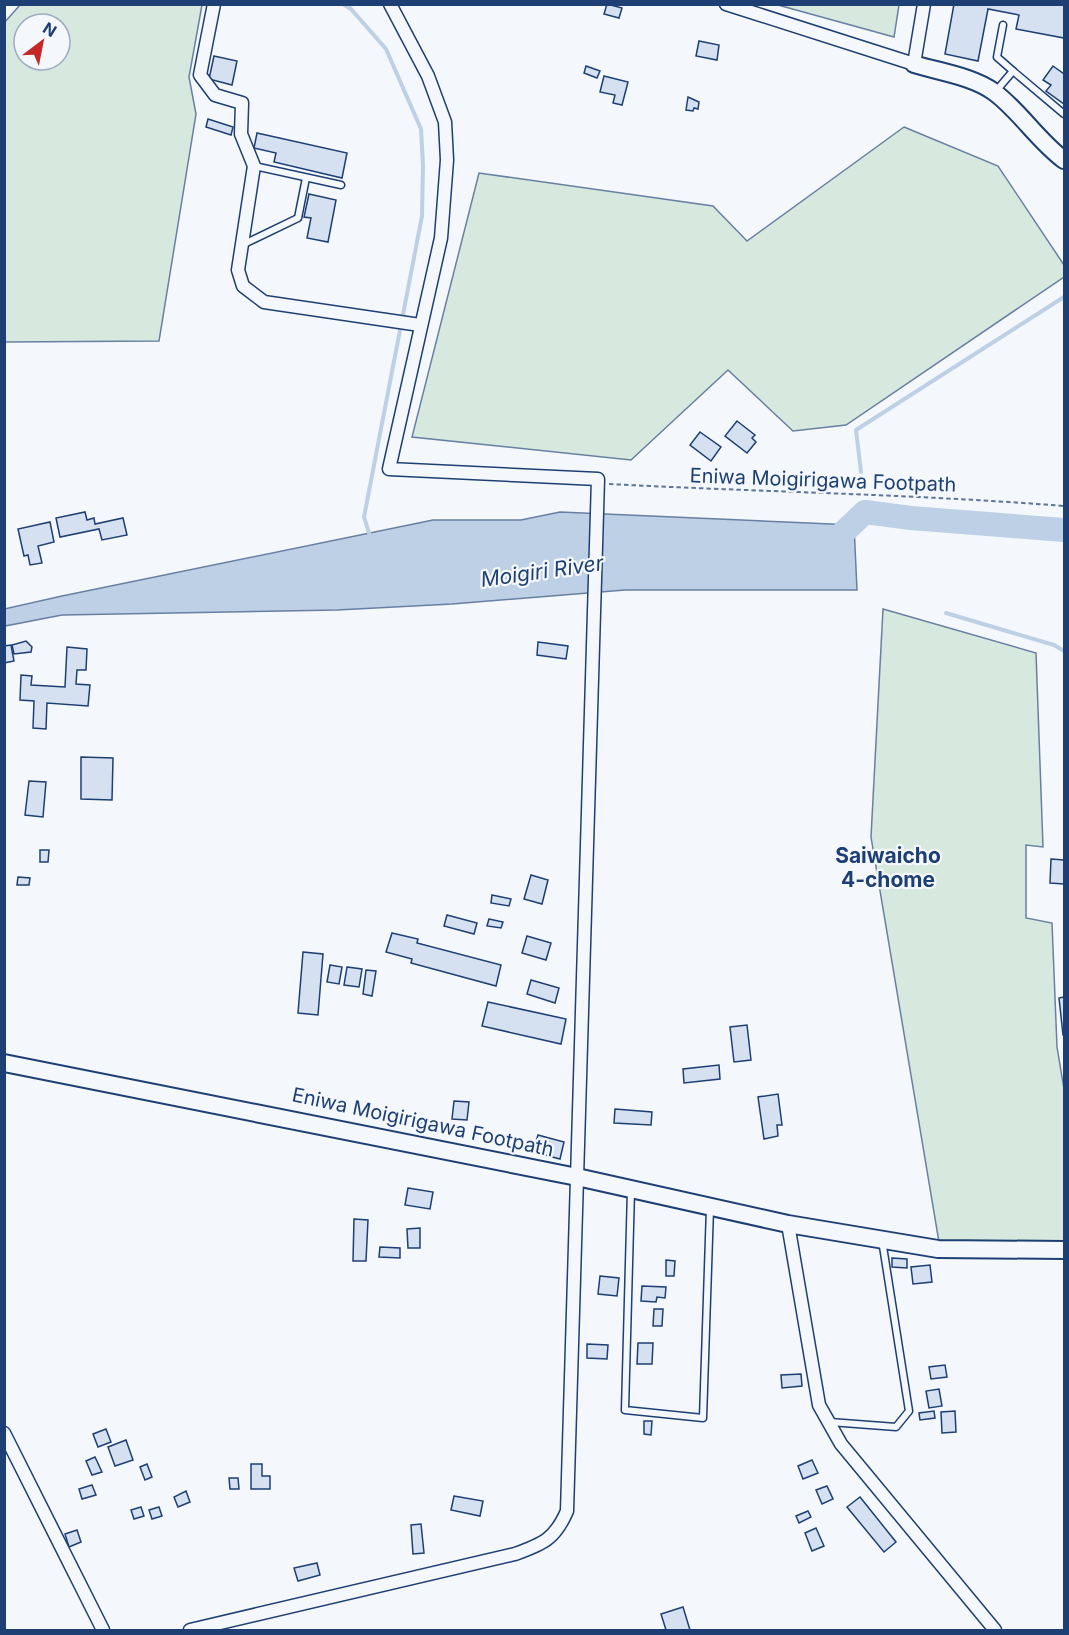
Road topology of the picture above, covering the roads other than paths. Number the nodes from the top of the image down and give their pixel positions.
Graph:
1 (214, 4) edge
2 (390, 4) edge
3 (726, 4) edge
4 (924, 4) edge
5 (1003, 25) dead end
6 (914, 64) junction
7 (1012, 71) junction
8 (995, 93) junction
9 (1065, 114) edge
10 (1065, 160) edge
11 (254, 166) junction
12 (306, 178) junction
13 (341, 186) dead end
14 (242, 245) junction
15 (420, 325) junction
16 (4, 1063) edge
17 (577, 1177) junction
18 (631, 1189) junction
19 (710, 1207) junction
20 (788, 1224) junction
21 (882, 1240) junction
22 (1065, 1250) edge
23 (828, 1422) junction
24 (4, 1433) edge
25 (103, 1630) edge
26 (190, 1630) edge
27 (995, 1630) edge

1 - 11 street
2 - 15 street
3 - 6 street
4 - 6 street
5 - 7 lane
6 - 8 street
7 - 8 lane
7 - 9 lane
8 - 10 street
11 - 12 lane
11 - 14 street
12 - 13 lane
12 - 14 lane
14 - 15 street
15 - 17 street
16 - 17 street
17 - 18 street
17 - 26 street
18 - 19 street
18 - 19 lane
19 - 20 street
20 - 21 street
20 - 23 street
21 - 22 street
21 - 23 lane
23 - 27 street
24 - 25 street

